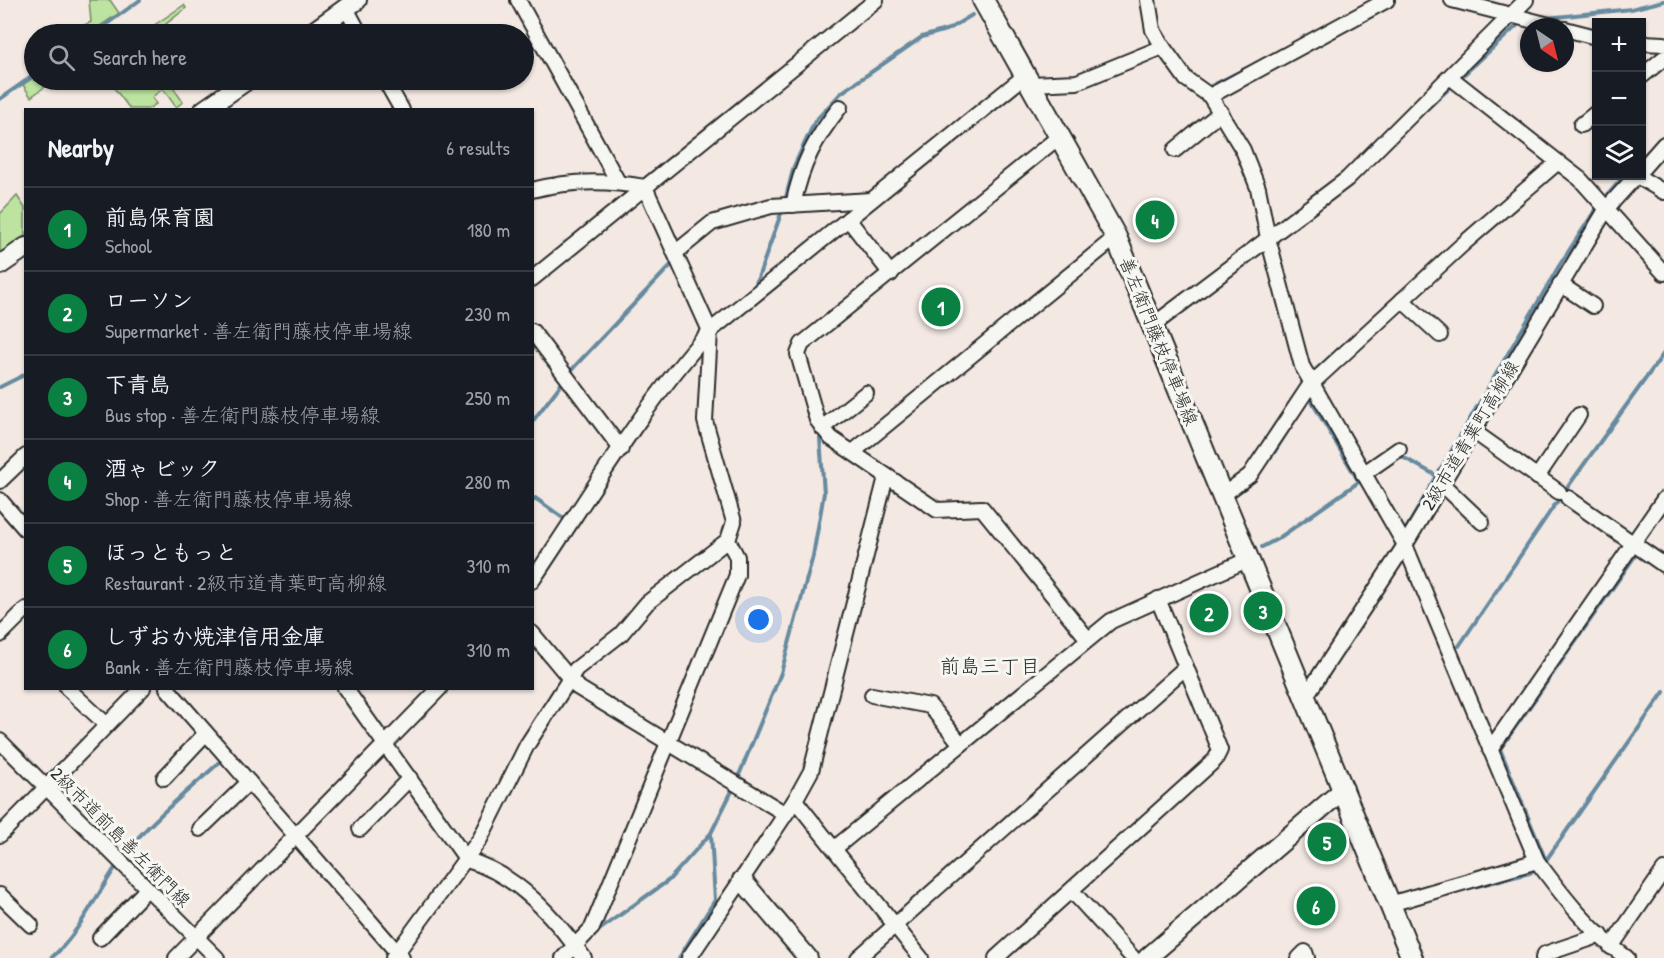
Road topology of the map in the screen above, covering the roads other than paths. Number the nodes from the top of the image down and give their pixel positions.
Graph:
1 (518, 0) edge
2 (876, 0) edge
3 (984, 0) edge
4 (1149, 0) edge
5 (1387, 0) edge
6 (1452, 0) edge
7 (1526, 0) edge
8 (352, 4) edge
9 (1512, 15) junction
10 (1523, 18) edge
11 (324, 24) edge
12 (357, 24) edge
13 (531, 24) edge
14 (534, 29) edge
15 (1574, 31) edge
16 (1592, 36) edge
17 (1646, 43) edge
18 (1664, 44) edge
19 (1163, 47) junction
20 (1664, 58) edge
21 (1646, 72) edge
22 (1450, 77) junction
23 (1028, 80) junction
24 (233, 90) edge
25 (391, 90) edge
26 (1210, 96) junction
27 (840, 107) dead end
28 (207, 108) edge
29 (401, 108) edge
30 (1221, 112) junction
31 (1592, 115) edge
32 (1581, 125) dead end
33 (1060, 136) junction
34 (1664, 144) edge
35 (1175, 150) dead end
36 (1558, 162) junction
37 (1646, 164) edge
38 (1632, 180) edge
39 (1643, 180) edge
40 (618, 182) junction
41 (645, 187) junction
42 (534, 189) edge
43 (1664, 192) edge
44 (871, 200) junction
45 (787, 204) junction
46 (1607, 208) junction
47 (848, 219) junction
48 (1116, 237) junction
49 (1269, 244) junction
50 (24, 247) edge
51 (675, 253) junction
52 (0, 265) edge
53 (1664, 273) edge
54 (891, 274) junction
55 (534, 277) edge
56 (1560, 284) junction
57 (1402, 300) junction
58 (1593, 306) dead end
59 (1152, 326) junction
60 (710, 331) junction
61 (534, 335) edge
62 (1440, 335) dead end
63 (1310, 385) junction
64 (866, 393) dead end
65 (1579, 415) dead end
66 (822, 428) junction
67 (1473, 432) junction
68 (621, 449) junction
69 (1399, 449) dead end
70 (853, 452) junction
71 (24, 459) edge
72 (1363, 474) junction
73 (886, 477) junction
74 (1537, 477) junction
75 (0, 481) edge
76 (1442, 483) junction
77 (1223, 495) junction
78 (1664, 499) edge
79 (0, 500) edge
80 (1482, 522) dead end
81 (24, 528) edge
82 (728, 540) junction
83 (1634, 544) junction
84 (1405, 545) junction
85 (1249, 559) junction
86 (1664, 565) edge
87 (534, 578) edge
88 (1158, 599) junction
89 (24, 611) edge
90 (0, 635) edge
91 (534, 636) edge
92 (1087, 638) junction
93 (1186, 667) junction
94 (569, 680) junction
95 (69, 690) edge
96 (141, 690) edge
97 (168, 690) edge
98 (346, 690) edge
99 (438, 690) edge
100 (872, 695) dead end
101 (1306, 696) junction
102 (107, 725) junction
103 (206, 733) junction
104 (0, 741) edge
105 (668, 742) junction
106 (960, 743) junction
107 (385, 746) junction
108 (1490, 750) junction
109 (164, 778) dead end
110 (410, 778) junction
111 (249, 782) junction
112 (47, 787) junction
113 (1344, 789) junction
114 (795, 800) junction
115 (784, 813) junction
116 (200, 829) dead end
117 (360, 829) dead end
118 (0, 835) edge
119 (295, 836) junction
120 (835, 848) junction
121 (467, 860) junction
122 (1537, 861) junction
123 (1664, 870) edge
124 (742, 880) junction
125 (147, 889) junction
126 (1072, 891) junction
127 (0, 895) edge
128 (1390, 904) junction
129 (30, 925) dead end
130 (895, 925) junction
131 (1600, 935) junction
132 (196, 937) junction
133 (100, 938) dead end
134 (575, 946) junction
135 (1611, 947) junction
136 (398, 956) edge
137 (176, 958) edge
138 (217, 958) edge
139 (563, 958) edge
140 (584, 958) edge
141 (689, 958) edge
142 (808, 958) edge
143 (858, 958) edge
144 (921, 958) edge
145 (996, 958) edge
146 (1132, 958) edge
147 (1147, 958) edge
148 (1299, 958) edge
149 (1307, 958) edge
150 (1412, 958) edge
151 (1543, 958) edge
152 (1627, 958) edge

1 - 13 street
2 - 41 street
3 - 23 main road, 善左衛門藤枝停車場線
4 - 19 street
5 - 26 street
6 - 9 street
7 - 9 street
8 - 11 street
8 - 12 street
9 - 10 street
9 - 22 street
14 - 40 street
15 - 16 street
17 - 18 street
19 - 23 street
19 - 26 street
20 - 21 street
22 - 36 street
22 - 49 street
23 - 33 main road, 善左衛門藤枝停車場線
23 - 44 street
24 - 28 street
25 - 29 street
26 - 30 street
27 - 45 street
30 - 35 street
30 - 49 street
31 - 32 street
33 - 48 main road, 善左衛門藤枝停車場線
33 - 54 street
34 - 37 street
36 - 46 street
36 - 57 street
38 - 46 street, 2級市道青葉町高柳線
39 - 43 street
40 - 41 street
40 - 42 street
41 - 51 street
41 - 55 street
44 - 45 street
44 - 47 street
45 - 51 street
46 - 53 street
46 - 56 street, 2級市道青葉町高柳線
47 - 54 street
47 - 60 street
48 - 59 main road, 善左衛門藤枝停車場線
48 - 70 street
49 - 59 street
49 - 63 street
50 - 52 street
51 - 60 street
54 - 66 street
56 - 58 street
56 - 67 street, 2級市道青葉町高柳線
57 - 62 street
57 - 63 street
59 - 77 main road, 善左衛門藤枝停車場線
60 - 68 street
60 - 82 street
61 - 68 street
63 - 72 street
63 - 77 street
64 - 66 street
65 - 74 street
66 - 70 street
67 - 74 street
67 - 76 street, 2級市道青葉町高柳線
68 - 87 street
69 - 72 street
70 - 73 street
71 - 75 street
72 - 84 street
73 - 92 street
73 - 114 street
74 - 83 street
76 - 80 street
76 - 84 street, 2級市道青葉町高柳線
77 - 85 main road, 善左衛門藤枝停車場線
78 - 83 street
79 - 81 street
82 - 94 street
82 - 105 street
83 - 86 street
83 - 108 street
84 - 101 street, 2級市道青葉町高柳線
84 - 108 street
85 - 88 street
85 - 101 main road, 善左衛門藤枝停車場線
88 - 92 street
88 - 93 street
89 - 90 street
91 - 94 street
92 - 106 street
93 - 126 street
93 - 130 street
94 - 105 street
94 - 121 street
95 - 102 street
96 - 102 street
97 - 103 street
98 - 107 street
99 - 107 street
100 - 106 street
101 - 113 main road, 善左衛門藤枝停車場線
102 - 112 street
103 - 109 street
103 - 111 street
104 - 112 street, 2級市道前島善左衛門線
105 - 115 street
105 - 134 street
106 - 120 street
107 - 110 street
107 - 119 street
108 - 122 street
110 - 117 street
110 - 121 street
111 - 116 street
111 - 119 street
112 - 118 street
112 - 125 street, 2級市道前島善左衛門線
113 - 128 main road
113 - 147 street
114 - 115 street
114 - 120 street
115 - 124 street
119 - 132 street
119 - 136 street
120 - 130 street
121 - 134 street
121 - 136 street
122 - 128 street
122 - 131 street
123 - 135 street
124 - 141 street
124 - 142 street
125 - 132 street, 2級市道前島善左衛門線
125 - 133 street
126 - 145 street
126 - 146 street
127 - 129 street
128 - 150 main road
130 - 143 street
130 - 144 street
131 - 135 street
131 - 151 street
132 - 137 street
132 - 138 street, 2級市道前島善左衛門線
134 - 139 street
134 - 140 street
135 - 152 street
148 - 149 street

